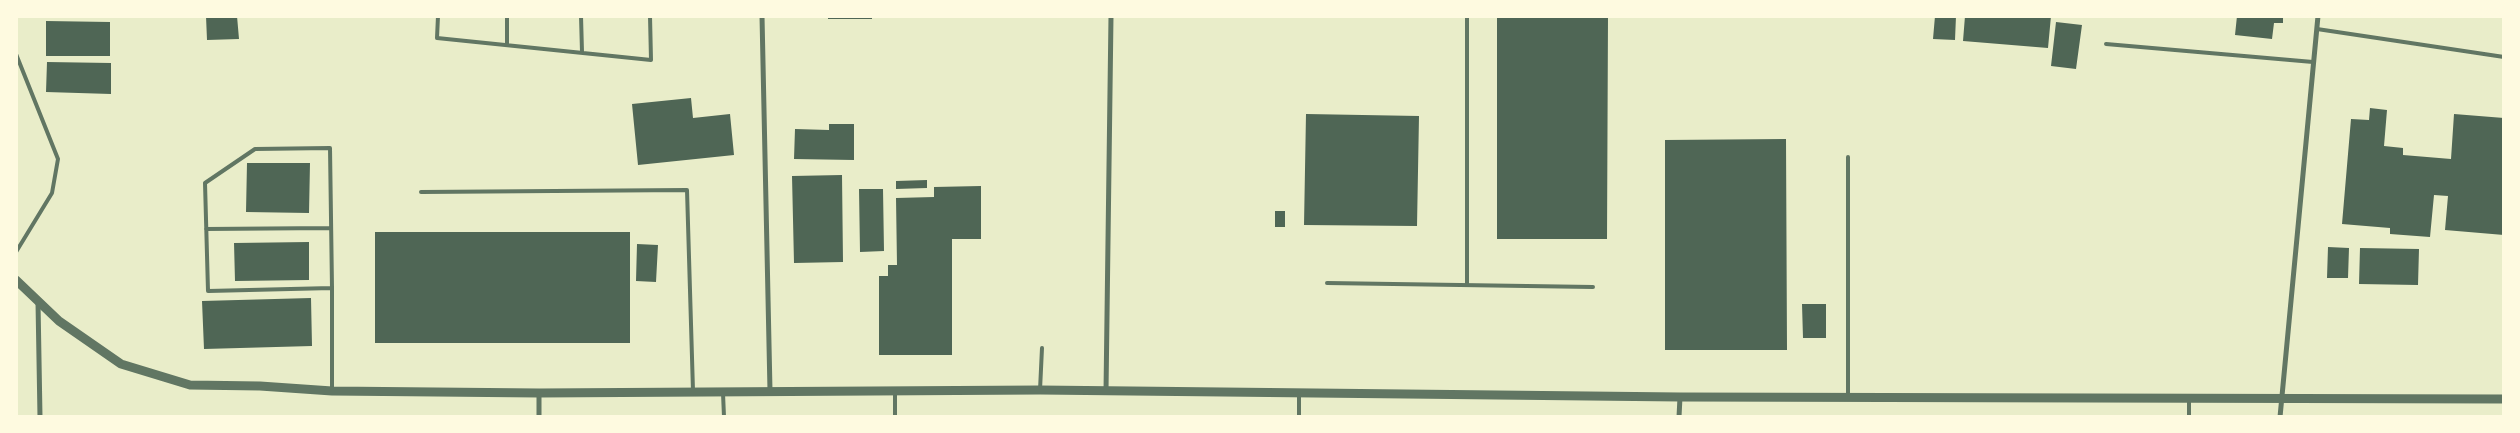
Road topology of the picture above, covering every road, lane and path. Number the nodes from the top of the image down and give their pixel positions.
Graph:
1 (438, 16) edge
2 (507, 16) edge
3 (581, 16) edge
4 (650, 16) edge
5 (762, 16) edge
6 (1111, 16) edge
7 (1467, 16) edge
8 (2318, 16) edge
9 (2316, 29) junction
10 (507, 44) junction
11 (2106, 44) dead end
12 (582, 52) junction
13 (16, 54) edge
14 (2504, 57) edge
15 (2313, 62) junction
16 (1848, 157) dead end
17 (421, 192) dead end
18 (331, 228) junction
19 (206, 229) junction
20 (16, 252) edge
21 (16, 280) edge
22 (1327, 283) dead end
23 (1467, 285) junction
24 (1594, 287) dead end
25 (332, 288) junction
26 (38, 301) junction
27 (1042, 348) dead end
28 (895, 390) junction
29 (1040, 390) junction
30 (332, 391) junction
31 (723, 391) junction
32 (770, 391) junction
33 (1106, 391) junction
34 (693, 392) junction
35 (539, 393) junction
36 (1299, 393) junction
37 (1680, 397) junction
38 (1848, 398) junction
39 (2189, 399) junction
40 (2281, 399) junction
41 (2504, 399) edge
42 (40, 417) edge
43 (539, 417) edge
44 (724, 417) edge
45 (895, 417) edge
46 (1299, 417) edge
47 (1679, 417) edge
48 (2189, 417) edge
49 (2280, 417) edge

1 - 10 lane
2 - 10 lane
3 - 12 lane
4 - 12 lane
5 - 32 street
6 - 33 street
7 - 23 lane
8 - 9 street
9 - 14 lane
9 - 15 street
10 - 12 lane
11 - 15 lane
13 - 20 lane
15 - 40 street
16 - 38 lane
17 - 34 lane
18 - 19 lane
18 - 19 lane
18 - 25 lane
19 - 25 lane
21 - 26 street
22 - 23 lane
23 - 24 lane
25 - 30 lane
26 - 30 street
26 - 42 street
27 - 29 lane
28 - 29 street
28 - 32 street
28 - 45 lane
29 - 33 street
30 - 35 street
31 - 32 street
31 - 34 street
31 - 44 lane
33 - 36 street
34 - 35 street
35 - 43 street
36 - 37 street
36 - 46 lane
37 - 38 street
37 - 47 street
38 - 39 street
39 - 40 street
39 - 48 lane
40 - 41 street
40 - 49 street

